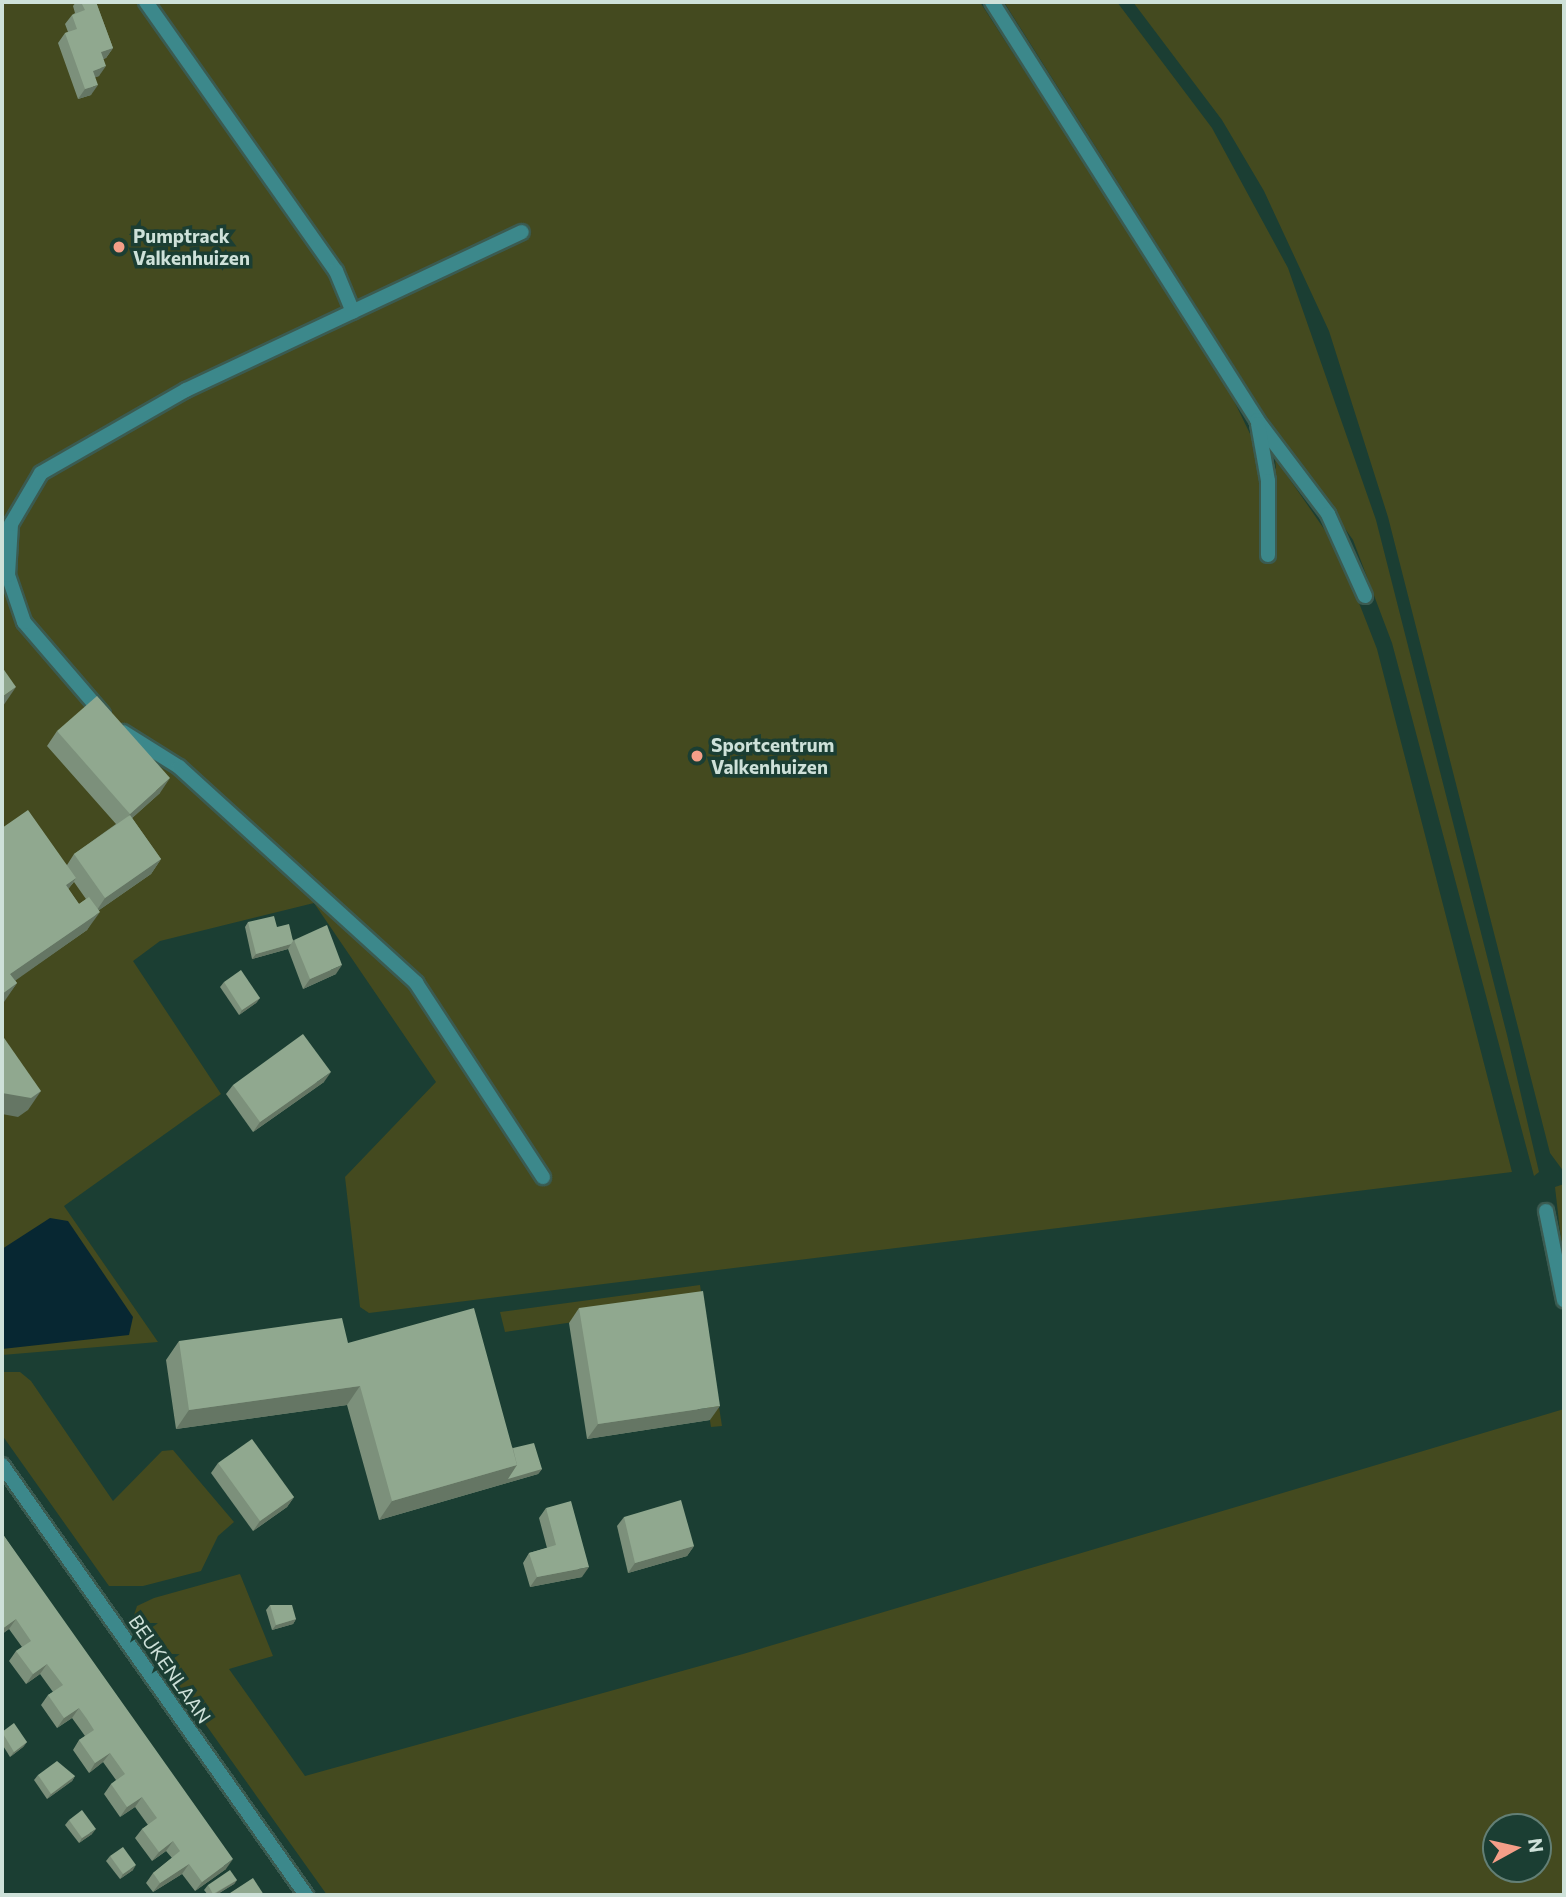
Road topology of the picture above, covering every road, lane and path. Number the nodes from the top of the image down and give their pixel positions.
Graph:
1 (146, 2) edge
2 (992, 2) edge
3 (522, 232) dead end
4 (354, 312) junction
5 (1257, 420) junction
6 (6, 522) edge
7 (1268, 555) dead end
8 (1365, 596) dead end
9 (543, 1177) dead end
10 (1546, 1211) dead end
11 (1564, 1300) edge
12 (2, 1465) edge
13 (306, 1895) edge

1 - 4 street
2 - 5 street
3 - 4 street
4 - 6 street
5 - 7 street
5 - 8 street
6 - 9 street
10 - 11 street
12 - 13 street, BEUKENLAAN

